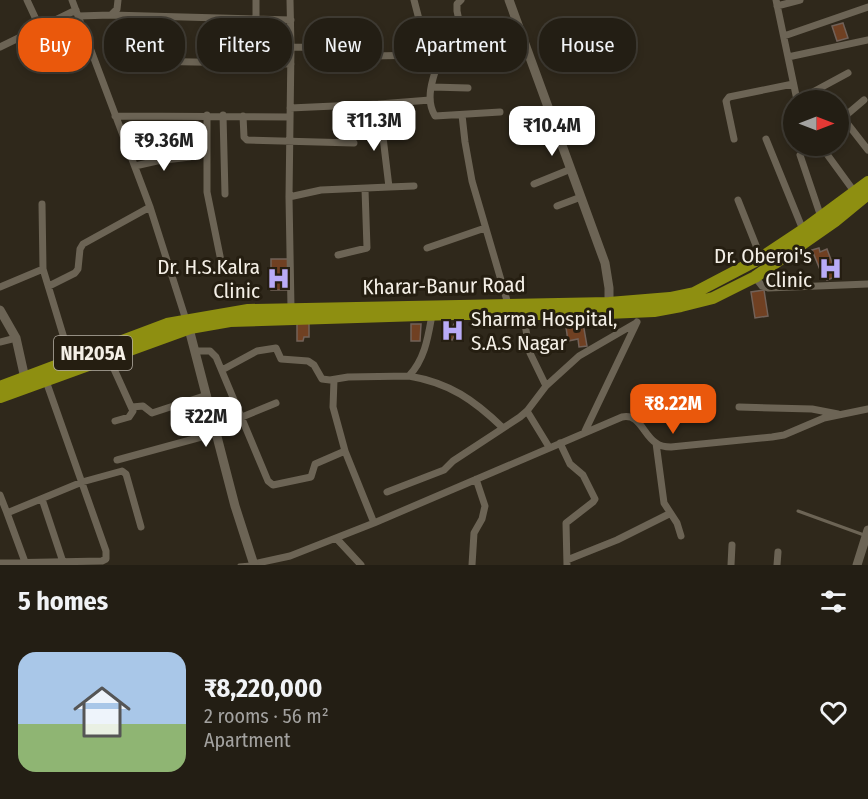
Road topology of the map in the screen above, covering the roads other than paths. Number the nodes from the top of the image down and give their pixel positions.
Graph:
1 (27, 0) edge
2 (72, 0) edge
3 (118, 0) edge
4 (256, 0) edge
5 (290, 0) edge
6 (414, 0) edge
7 (461, 0) edge
8 (510, 0) edge
9 (800, 0) edge
10 (777, 3) edge
11 (868, 7) edge
12 (77, 13) junction
13 (111, 15) junction
14 (35, 18) edge
15 (65, 18) edge
16 (220, 18) edge
17 (256, 18) edge
18 (291, 18) edge
19 (419, 18) edge
20 (459, 18) edge
21 (516, 18) edge
22 (784, 36) junction
23 (18, 38) edge
24 (868, 40) edge
25 (0, 47) edge
26 (292, 47) edge
27 (527, 51) edge
28 (394, 56) edge
29 (788, 57) junction
30 (291, 72) edge
31 (436, 72) edge
32 (848, 73) dead end
33 (793, 84) junction
34 (432, 87) junction
35 (468, 88) dead end
36 (795, 90) edge
37 (817, 90) edge
38 (864, 99) dead end
39 (430, 100) junction
40 (379, 104) junction
41 (290, 108) junction
42 (500, 112) dead end
43 (849, 113) edge
44 (207, 115) junction
45 (223, 115) junction
46 (462, 115) junction
47 (115, 116) junction
48 (243, 116) junction
49 (290, 117) junction
50 (849, 129) edge
51 (734, 139) dead end
52 (766, 139) dead end
53 (290, 142) junction
54 (354, 143) dead end
55 (868, 150) edge
56 (800, 156) edge
57 (829, 156) edge
58 (190, 157) dead end
59 (135, 166) junction
60 (571, 169) junction
61 (868, 182) edge
62 (534, 184) dead end
63 (414, 186) dead end
64 (389, 187) junction
65 (365, 189) junction
66 (225, 194) dead end
67 (861, 196) edge
68 (289, 197) junction
69 (581, 197) junction
70 (738, 200) dead end
71 (42, 204) dead end
72 (556, 206) dead end
73 (150, 207) junction
74 (821, 217) junction
75 (485, 228) junction
76 (803, 230) junction
77 (428, 248) dead end
78 (338, 255) dead end
79 (761, 258) junction
80 (221, 261) dead end
81 (43, 269) junction
82 (755, 277) junction
83 (868, 284) edge
84 (49, 286) junction
85 (0, 287) edge
86 (508, 304) junction
87 (291, 308) junction
88 (609, 308) junction
89 (0, 310) edge
90 (638, 312) junction
91 (523, 313) junction
92 (432, 315) junction
93 (188, 324) junction
94 (16, 338) junction
95 (0, 342) edge
96 (196, 351) junction
97 (109, 358) junction
98 (71, 361) junction
99 (222, 370) junction
100 (409, 375) junction
101 (334, 380) junction
102 (26, 382) junction
103 (44, 382) junction
104 (546, 386) junction
105 (0, 387) edge
106 (207, 395) junction
107 (0, 397) edge
108 (276, 403) dead end
109 (132, 407) junction
110 (739, 407) dead end
111 (868, 409) edge
112 (527, 411) junction
113 (840, 414) junction
114 (242, 417) junction
115 (115, 421) dead end
116 (503, 428) junction
117 (585, 431) junction
118 (216, 433) junction
119 (560, 442) junction
120 (656, 443) junction
121 (549, 447) junction
122 (345, 452) junction
123 (117, 460) dead end
124 (476, 479) junction
125 (82, 482) junction
126 (387, 492) dead end
127 (0, 495) edge
128 (42, 499) junction
129 (798, 511) dead end
130 (7, 513) junction
131 (669, 514) junction
132 (374, 523) junction
133 (141, 527) dead end
134 (867, 533) edge
135 (681, 536) dead end
136 (336, 538) junction
137 (732, 545) dead end
138 (778, 552) dead end
139 (25, 562) junction
140 (63, 562) junction
141 (0, 563) edge
142 (567, 563) edge
143 (253, 564) edge
144 (239, 565) edge
145 (361, 565) edge
146 (471, 565) edge
147 (731, 565) edge
148 (777, 565) edge
149 (857, 565) edge

1 - 14 street
2 - 12 street
3 - 13 street
4 - 17 street
5 - 18 street
6 - 19 street
7 - 20 street
8 - 21 street
9 - 10 street
10 - 22 street
11 - 22 street
12 - 13 street
12 - 15 street
12 - 47 street
13 - 16 street
22 - 29 street
23 - 25 street
24 - 29 street
26 - 28 street
27 - 60 street
29 - 33 street
30 - 41 street
31 - 34 street
32 - 37 street
33 - 36 street
33 - 51 street
34 - 35 street
34 - 39 street
38 - 43 street
39 - 40 street
39 - 46 street
40 - 41 street
40 - 64 street
41 - 49 street
42 - 46 street
44 - 45 street
44 - 47 street
44 - 80 street
45 - 48 street
45 - 66 street
46 - 75 street
47 - 59 street
48 - 49 street
48 - 53 street
49 - 53 street
50 - 55 street
52 - 76 street
53 - 54 street
53 - 68 street
56 - 74 street
57 - 67 street
58 - 59 street
59 - 73 street
60 - 62 street
60 - 69 street
61 - 67 highway, Kharar-Banur Road / NH205A
63 - 64 street
64 - 65 street
65 - 68 street
65 - 78 street
67 - 74 highway, Kharar-Banur Road / NH205A
67 - 82 highway, NH205A
68 - 87 street
69 - 72 street
69 - 88 street
70 - 79 street
71 - 81 street
73 - 84 street
73 - 93 street
74 - 76 highway, Kharar-Banur Road / NH205A
75 - 77 street
75 - 86 street
76 - 79 highway, Kharar-Banur Road / NH205A
79 - 90 highway, Kharar-Banur Road / NH205A
81 - 84 street
81 - 85 street
82 - 83 street
82 - 90 highway, NH205A
84 - 98 street
86 - 87 highway, Kharar-Banur Road / NH205A
86 - 88 highway, Kharar-Banur Road / NH205A
87 - 93 highway, Kharar-Banur Road / NH205A
88 - 90 highway, Kharar-Banur Road / NH205A
88 - 91 highway, NH205A
89 - 94 street
90 - 104 street
90 - 117 street
91 - 92 highway, NH205A
91 - 104 street
92 - 93 highway, NH205A
92 - 100 street
93 - 96 street
93 - 97 highway, NH205A
93 - 98 highway, Kharar-Banur Road / NH205A
94 - 95 street
94 - 102 street
96 - 99 street
96 - 106 street
97 - 103 highway, NH205A
97 - 109 street
98 - 102 highway, Kharar-Banur Road / NH205A
99 - 101 street
99 - 114 street
100 - 101 street
100 - 116 street
101 - 122 street
102 - 103 highway, NH205A
102 - 105 highway, Kharar-Banur Road / NH205A
102 - 107 highway, NH205A
103 - 125 street
104 - 112 street
106 - 109 street
106 - 118 street
108 - 114 street
109 - 115 street
110 - 113 street
111 - 113 street
112 - 116 street
112 - 121 street
113 - 120 street
114 - 122 street
116 - 126 street
117 - 119 street
117 - 120 street
118 - 123 street
118 - 143 street
119 - 121 street
119 - 142 street
120 - 131 street
121 - 124 street
122 - 132 street
124 - 132 street
124 - 146 street
125 - 128 street
125 - 133 street
125 - 140 street
127 - 130 street
128 - 130 street
128 - 140 street
129 - 134 lane
130 - 139 street
131 - 135 street
131 - 142 street
132 - 136 street
134 - 149 street
136 - 143 street
136 - 145 street
137 - 147 street
138 - 148 street
139 - 140 street
139 - 141 street
143 - 144 lane

